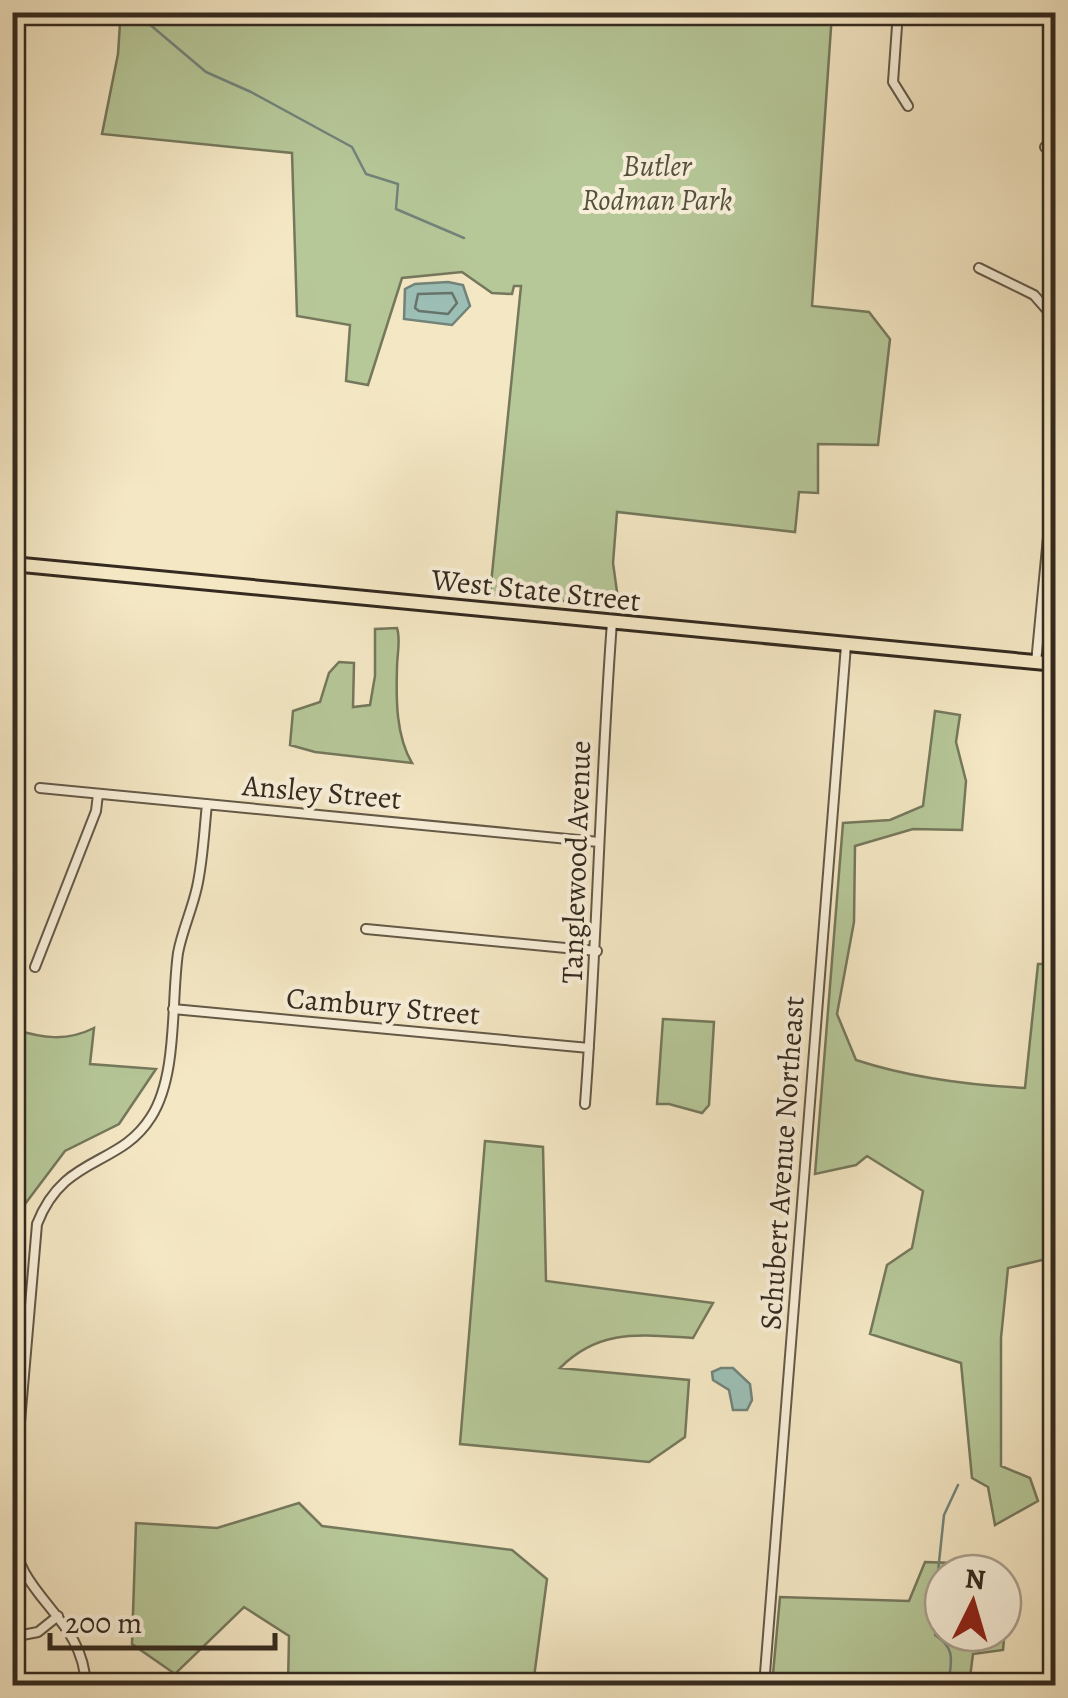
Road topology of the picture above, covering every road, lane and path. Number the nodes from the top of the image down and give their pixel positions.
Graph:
1 (898, 12) edge
2 (908, 106) dead end
3 (979, 268) dead end
4 (1056, 320) edge
5 (1056, 453) edge
6 (12, 564) edge
7 (612, 622) junction
8 (846, 644) junction
9 (1036, 663) junction
10 (1056, 664) edge
11 (40, 788) dead end
12 (98, 794) junction
13 (207, 804) junction
14 (598, 842) junction
15 (366, 929) dead end
16 (596, 951) junction
17 (35, 968) dead end
18 (173, 1009) junction
19 (589, 1048) junction
20 (584, 1104) dead end
21 (16, 1429) edge
22 (12, 1515) edge
23 (12, 1529) edge
24 (58, 1616) junction
25 (12, 1637) edge
26 (86, 1686) edge
27 (764, 1686) edge

1 - 2 street
3 - 4 street
5 - 9 street
6 - 7 highway, West State Street
7 - 8 highway, West State Street
7 - 14 street, Tanglewood Avenue
8 - 9 highway, West State Street
8 - 27 street, Schubert Avenue Northeast
9 - 10 highway, West State Street
11 - 12 street, Ansley Street
12 - 13 street, Ansley Street
12 - 17 street
13 - 14 street, Ansley Street
13 - 18 street
14 - 16 street, Tanglewood Avenue
15 - 16 street
16 - 19 street, Tanglewood Avenue
18 - 19 street, Cambury Street
18 - 21 street
19 - 20 street, Tanglewood Avenue
21 - 22 street
23 - 24 street
24 - 25 street
24 - 26 street

